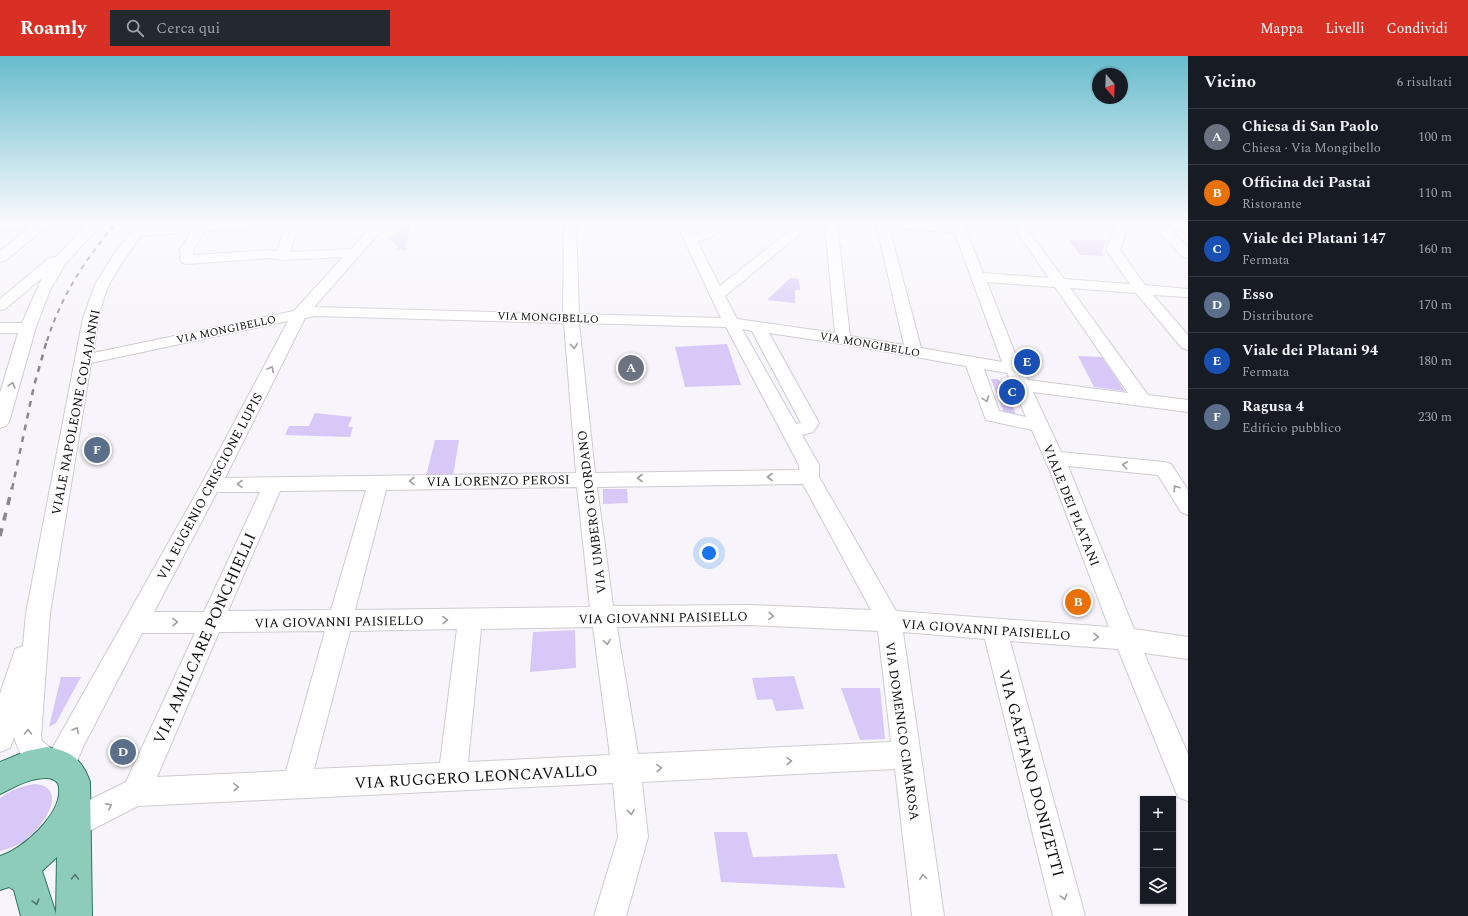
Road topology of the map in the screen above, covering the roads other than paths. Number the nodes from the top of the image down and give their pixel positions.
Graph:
1 (50, 263) edge
2 (60, 263) edge
3 (117, 263) edge
4 (346, 263) edge
5 (570, 263) edge
6 (701, 263) edge
7 (757, 263) edge
8 (834, 263) edge
9 (892, 263) edge
10 (974, 263) edge
11 (1045, 263) edge
12 (1122, 263) edge
13 (979, 277) junction
14 (1059, 284) junction
15 (1141, 290) junction
16 (1188, 293) edge
17 (41, 294) junction
18 (717, 295) junction
19 (3, 302) edge
20 (300, 313) junction
21 (571, 318) junction
22 (731, 323) junction
23 (757, 326) junction
24 (0, 328) edge
25 (28, 328) junction
26 (843, 339) junction
27 (1188, 345) edge
28 (914, 352) junction
29 (84, 360) junction
30 (973, 362) junction
31 (0, 366) edge
32 (18, 366) junction
33 (1017, 377) junction
34 (1143, 401) junction
35 (1188, 406) edge
36 (0, 421) edge
37 (1039, 425) junction
38 (790, 431) junction
39 (1053, 458) junction
40 (809, 477) junction
41 (586, 479) junction
42 (378, 482) junction
43 (211, 484) junction
44 (273, 484) junction
45 (1188, 507) edge
46 (38, 613) junction
47 (603, 618) junction
48 (470, 620) junction
49 (341, 621) junction
50 (889, 621) junction
51 (211, 622) junction
52 (136, 623) junction
53 (995, 629) junction
54 (1126, 639) junction
55 (1188, 648) edge
56 (0, 738) edge
57 (906, 755) junction
58 (54, 764) junction
59 (626, 769) junction
60 (452, 777) junction
61 (0, 778) edge
62 (296, 784) junction
63 (1188, 787) edge
64 (136, 792) junction
65 (68, 819) junction
66 (4, 872) edge
67 (39, 916) edge
68 (74, 916) edge
69 (610, 916) edge
70 (928, 916) edge
71 (1069, 916) edge

1 - 19 street
2 - 17 street
3 - 29 street, VIALE NAPOLEONE COLAJANNI
4 - 20 street, VIA EUGENIO CRISCIONE LUPIS
5 - 21 street, VIA UMBERO GIORDANO
6 - 18 street, VIA DOMENICO CIMAROSA
7 - 18 street
8 - 26 street
9 - 28 street
10 - 13 street, VIALE DEI PLATANI
11 - 14 street
12 - 15 street
13 - 14 street
13 - 33 street, VIALE DEI PLATANI
14 - 15 street
14 - 34 street
15 - 16 street
15 - 27 street
17 - 19 street
17 - 25 street
18 - 22 street, VIA DOMENICO CIMAROSA
20 - 21 street, VIA MONGIBELLO
20 - 29 street, VIA MONGIBELLO
43 -> 20 street, VIA EUGENIO CRISCIONE LUPIS
21 - 22 street, VIA MONGIBELLO
21 -> 41 street, VIA UMBERO GIORDANO
22 - 23 street, VIA MONGIBELLO
22 - 38 street, VIA DOMENICO CIMAROSA
23 - 26 street, VIA MONGIBELLO
23 - 38 street
24 - 25 street
25 - 32 street
26 - 28 street, VIA MONGIBELLO
28 - 30 street, VIA MONGIBELLO
29 - 46 street, VIALE NAPOLEONE COLAJANNI
30 - 33 street, VIA MONGIBELLO
30 -> 37 street
31 - 32 street
36 -> 32 street
33 - 34 street, VIA MONGIBELLO
33 - 37 street, VIALE DEI PLATANI
34 - 35 street, VIA MONGIBELLO
37 - 39 street, VIALE DEI PLATANI
38 - 40 street, VIA DOMENICO CIMAROSA
45 -> 39 street
39 - 54 street, VIALE DEI PLATANI
40 -> 41 street, VIA LORENZO PEROSI
40 - 50 street, VIA DOMENICO CIMAROSA
41 -> 42 street, VIA LORENZO PEROSI
41 - 47 street, VIA UMBERO GIORDANO
42 - 44 street, VIA LORENZO PEROSI
42 - 49 street
44 -> 43 street, VIA LORENZO PEROSI
43 - 52 street, VIA EUGENIO CRISCIONE LUPIS
44 - 51 street, VIA AMILCARE PONCHIELLI
46 - 56 street, VIALE NAPOLEONE COLAJANNI
58 -> 46 street, VIALE NAPOLEONE COLAJANNI
47 - 48 street, VIA GIOVANNI PAISIELLO
47 -> 50 street, VIA GIOVANNI PAISIELLO
47 -> 59 street, VIA UMBERO GIORDANO
49 -> 48 street, VIA GIOVANNI PAISIELLO
48 - 60 street
49 - 51 street, VIA GIOVANNI PAISIELLO
49 - 62 street
50 - 53 street, VIA GIOVANNI PAISIELLO
50 - 57 street, VIA DOMENICO CIMAROSA
52 -> 51 street, VIA GIOVANNI PAISIELLO
51 - 64 street, VIA AMILCARE PONCHIELLI
58 -> 52 street, VIA EUGENIO CRISCIONE LUPIS
53 -> 54 street, VIA GIOVANNI PAISIELLO
53 -> 71 street, VIA GAETANO DONIZETTI
54 - 55 street, VIA GIOVANNI PAISIELLO
54 - 63 street, VIALE DEI PLATANI
59 -> 57 street, VIA RUGGERO LEONCAVALLO
70 -> 57 street, VIA DOMENICO CIMAROSA
58 - 61 main road
58 - 65 main road
59 - 60 street, VIA RUGGERO LEONCAVALLO
59 -> 69 street, VIA UMBERO GIORDANO
60 - 62 street, VIA RUGGERO LEONCAVALLO
64 -> 62 street, VIA RUGGERO LEONCAVALLO
65 -> 64 street, VIA RUGGERO LEONCAVALLO
65 - 66 main road
68 -> 65 main road
66 -> 67 main road

